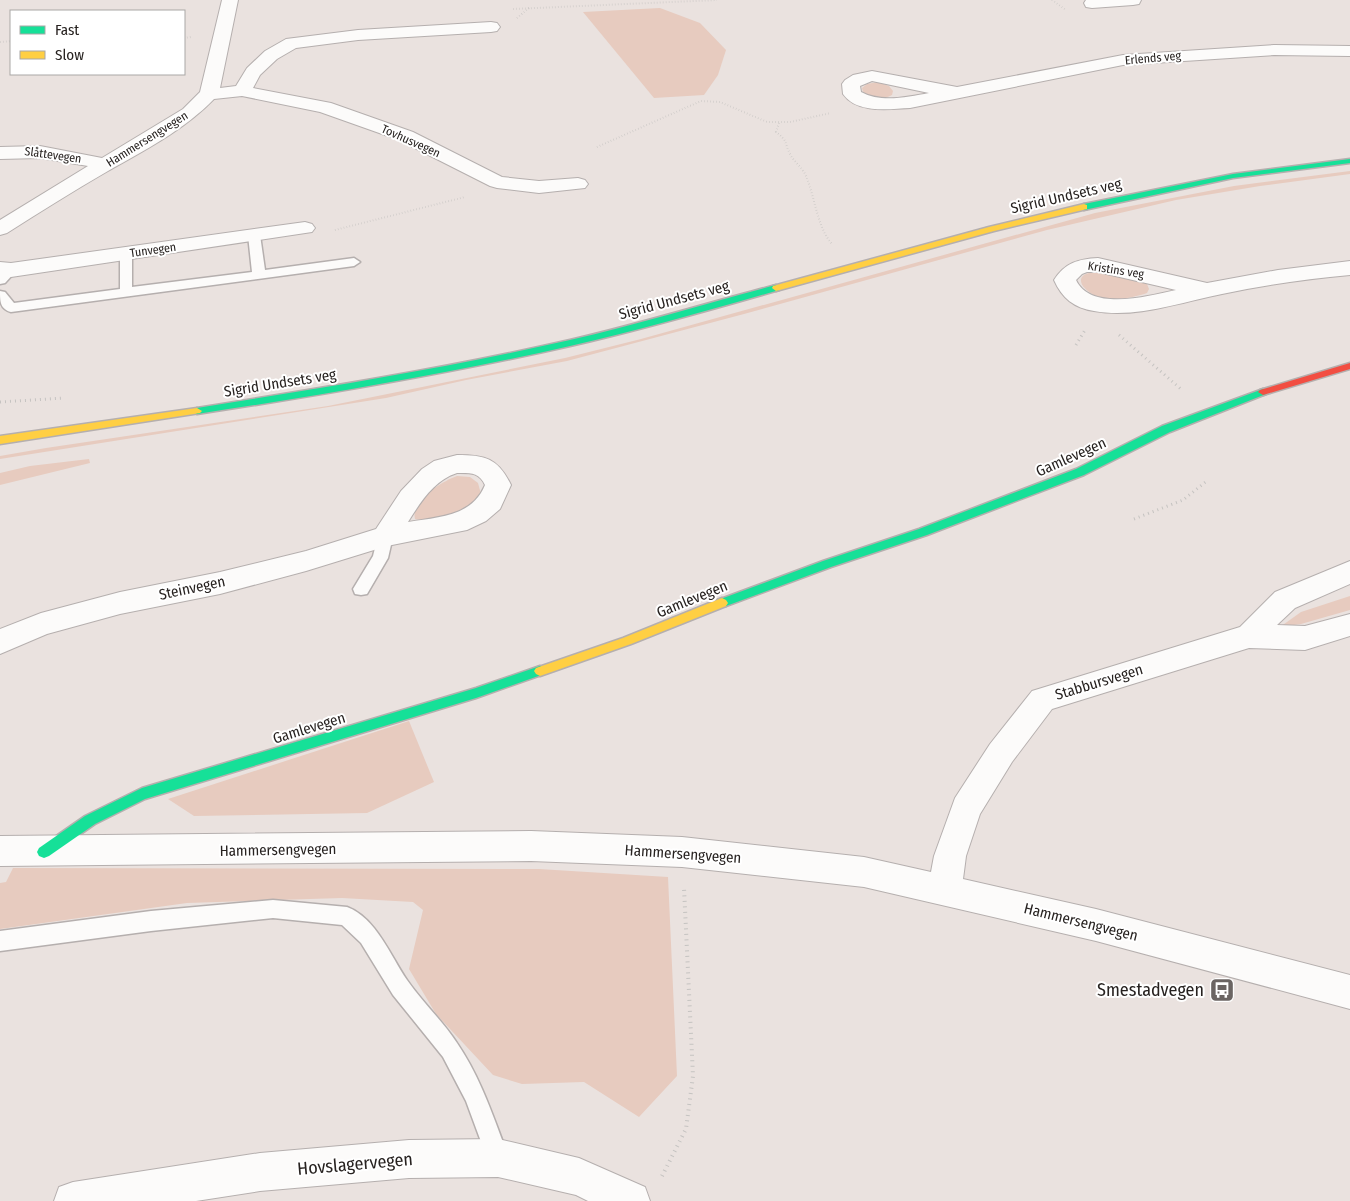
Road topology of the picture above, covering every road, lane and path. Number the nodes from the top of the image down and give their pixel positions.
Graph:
1 (230, 0) edge
2 (1052, 0) edge
3 (1133, 0) edge
4 (1092, 4) dead end
5 (1069, 12) dead end
6 (491, 27) dead end
7 (1350, 50) edge
8 (242, 91) junction
9 (959, 93) junction
10 (209, 94) junction
11 (862, 100) junction
12 (779, 123) junction
13 (597, 147) dead end
14 (0, 153) edge
15 (1350, 162) edge
16 (105, 164) junction
17 (497, 182) junction
18 (578, 184) dead end
19 (305, 228) joint
20 (0, 229) edge
21 (254, 235) junction
22 (836, 251) dead end
23 (126, 254) junction
24 (354, 262) dead end
25 (1350, 268) edge
26 (4, 273) edge
27 (260, 275) junction
28 (1207, 290) junction
29 (126, 292) junction
30 (0, 295) edge
31 (1106, 306) junction
32 (1076, 345) dead end
33 (1350, 366) edge
34 (1203, 415) junction
35 (0, 440) edge
36 (1208, 480) dead end
37 (1134, 519) dead end
38 (385, 536) joint
39 (1350, 572) edge
40 (361, 589) dead end
41 (1350, 625) edge
42 (1248, 636) junction
43 (0, 642) edge
44 (0, 850) edge
45 (44, 852) junction
46 (682, 852) junction
47 (945, 890) junction
48 (0, 941) edge
49 (1350, 992) edge
50 (498, 1158) junction
51 (644, 1193) edge
52 (74, 1201) edge

1 - 10 street
2 - 5 path
3 - 4 street
6 - 8 street
7 - 9 street, Erlends veg
8 - 10 street, Tovhusvegen
8 - 17 street, Tovhusvegen
9 - 11 street, Erlends veg
9 - 11 street, Erlends veg
10 - 16 street, Hammersengvegen
11 - 12 path
12 - 13 path
12 - 22 path
14 - 16 street, Slåttevegen
15 - 35 street, Sigrid Undsets veg
16 - 20 street, Hammersengvegen
17 - 18 street, Tovhusvegen
17 - 19 path
19 - 21 street, Tunvegen
21 - 23 street, Tunvegen
21 - 27 lane
23 - 26 street, Tunvegen
23 - 29 lane
24 - 27 lane
25 - 28 street, Kristins veg
27 - 29 lane
28 - 31 street, Kristins veg
28 - 31 street, Kristins veg
29 - 30 lane
31 - 32 path
31 - 34 path
33 - 34 street, Gamlevegen
34 - 45 street, Gamlevegen
36 - 37 path
38 - 40 lane, Steinvegen
38 - 43 street, Steinvegen
39 - 42 street, Stabbursvegen
41 - 42 street, Stabbursvegen
42 - 47 street, Stabbursvegen
44 - 45 street, Hammersengvegen
45 - 46 street, Hammersengvegen
46 - 47 street, Hammersengvegen
46 - 51 path
47 - 49 street, Hammersengvegen
48 - 50 lane
50 - 51 street, Hovslagervegen
50 - 52 street, Hovslagervegen

